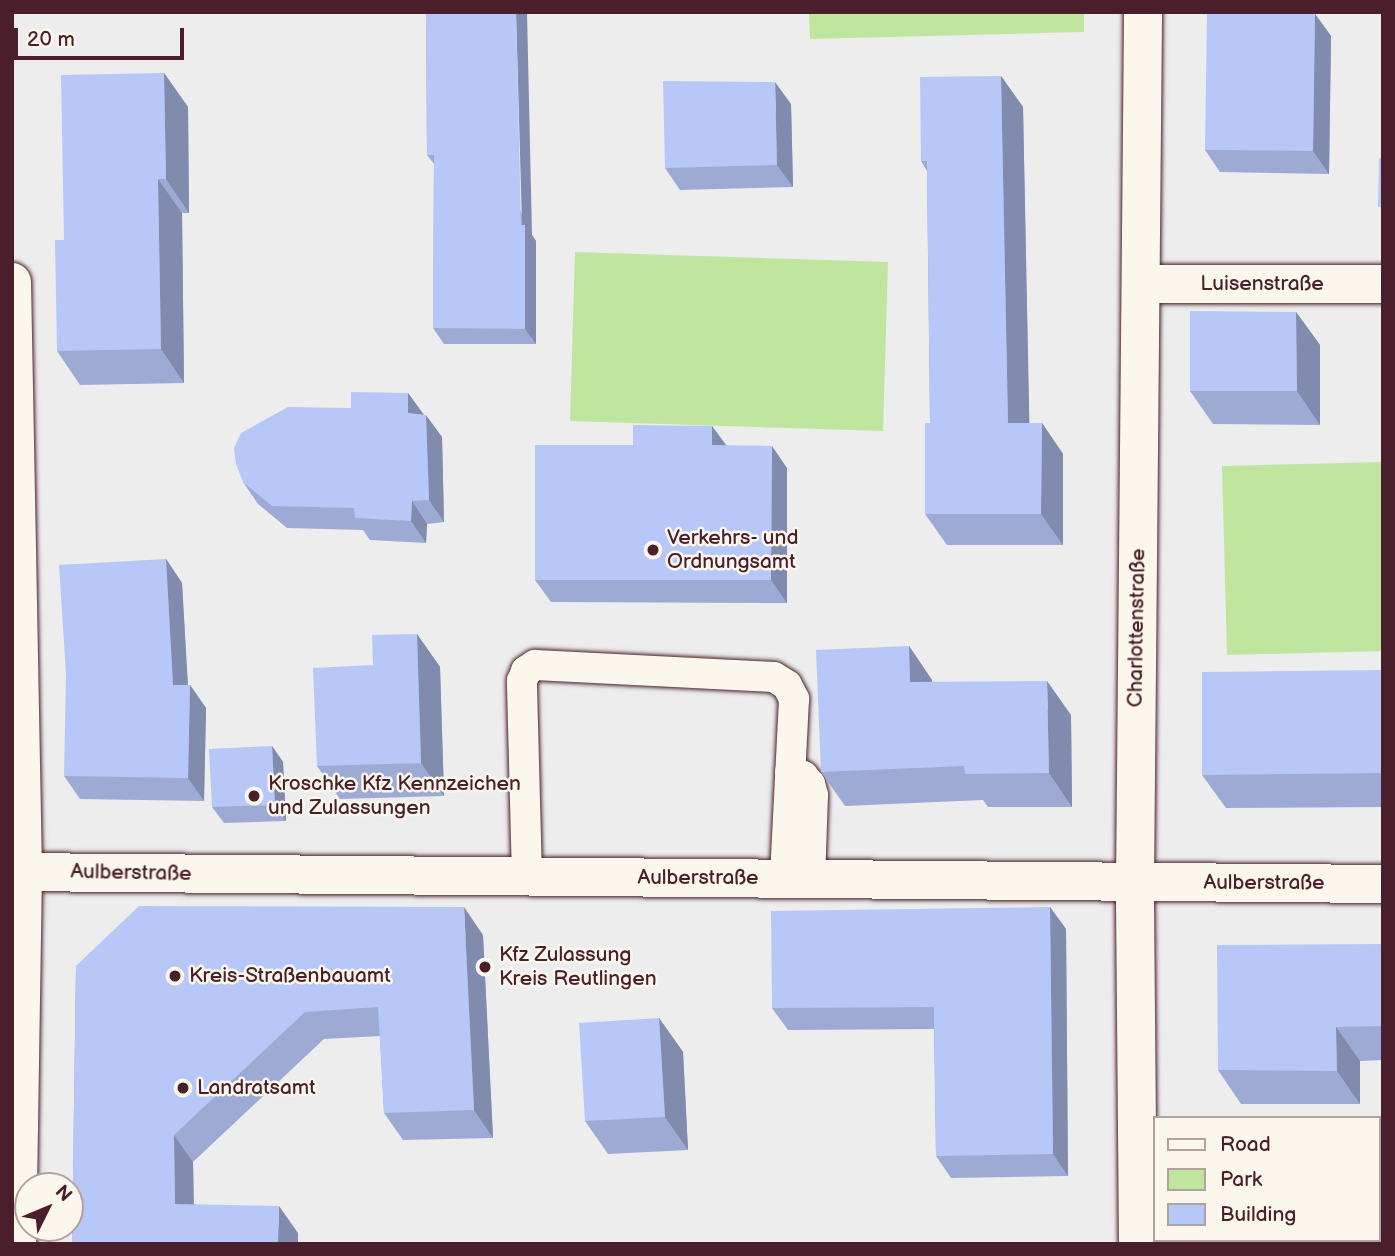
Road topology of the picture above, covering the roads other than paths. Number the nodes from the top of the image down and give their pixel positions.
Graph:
1 (1143, 12) edge
2 (12, 282) edge
3 (1141, 284) junction
4 (1383, 284) edge
5 (15, 602) edge
6 (18, 872) edge
7 (527, 877) junction
8 (797, 878) junction
9 (1135, 883) junction
10 (1383, 884) edge
11 (17, 1244) edge
12 (1138, 1244) edge

1 - 3 street, Charlottenstraße
2 - 5 street
3 - 4 street, Luisenstraße
3 - 9 street, Charlottenstraße
5 - 6 street
6 - 7 street, Aulberstraße
6 - 11 street
7 - 8 street, Aulberstraße
7 - 8 lane
8 - 9 street, Aulberstraße
9 - 10 street, Aulberstraße
9 - 12 street, Charlottenstraße

